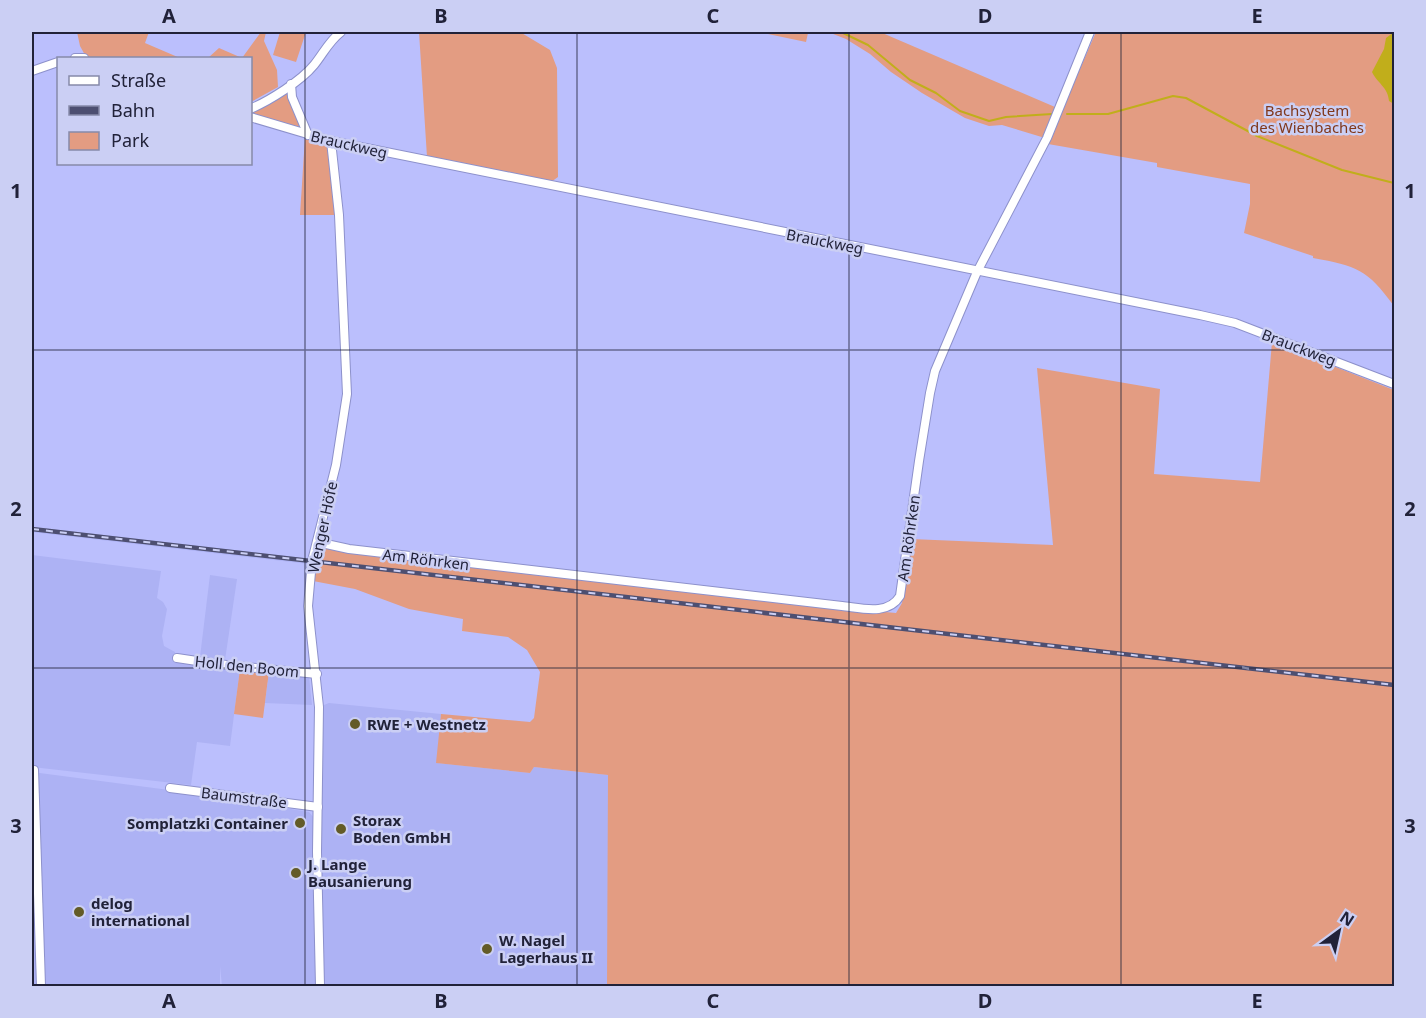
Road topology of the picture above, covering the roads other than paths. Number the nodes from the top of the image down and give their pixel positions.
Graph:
1 (341, 32) edge
2 (1090, 32) edge
3 (57, 62) edge
4 (32, 71) edge
5 (291, 84) junction
6 (252, 107) edge
7 (252, 118) edge
8 (308, 135) junction
9 (331, 141) junction
10 (977, 272) junction
11 (1395, 384) edge
12 (317, 542) junction
13 (177, 657) dead end
14 (317, 674) junction
15 (34, 770) dead end
16 (170, 788) dead end
17 (318, 807) junction
18 (41, 987) edge
19 (320, 987) edge

1 - 5 street
2 - 10 street, Am Röhrken
3 - 4 street
5 - 6 street
5 - 8 street
7 - 8 street, Brauckweg
8 - 9 street, Brauckweg
9 - 10 street, Brauckweg
9 - 12 street, Wenger Höfe
10 - 11 street, Brauckweg
10 - 12 street, Am Röhrken
12 - 14 street, Wenger Höfe
13 - 14 street, Holl den Boom
14 - 17 street, Wenger Höfe
15 - 18 street
16 - 17 street, Baumstraße
17 - 19 street, Wenger Höfe

